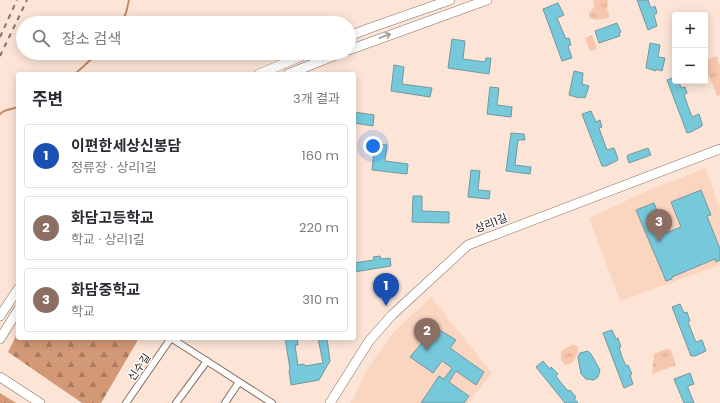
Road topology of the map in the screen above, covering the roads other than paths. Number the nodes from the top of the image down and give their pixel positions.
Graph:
1 (450, 0) edge
2 (487, 0) edge
3 (356, 33) edge
4 (356, 47) edge
5 (292, 60) edge
6 (323, 60) edge
7 (264, 72) edge
8 (293, 72) edge
9 (720, 149) edge
10 (16, 292) edge
11 (16, 313) edge
12 (0, 316) edge
13 (0, 339) edge
14 (170, 340) edge
15 (174, 340) edge
16 (207, 361) junction
17 (0, 377) edge
18 (239, 382) junction
19 (40, 403) edge
20 (126, 403) edge
21 (176, 403) edge
22 (225, 403) edge
23 (272, 403) edge
24 (330, 403) edge

1 - 3 street
4 -> 2 street
5 - 7 street
6 - 8 street
9 - 24 street, 상리1길
10 - 12 street
11 - 13 street
14 - 20 street, 신수길
15 - 16 street, 신수길
16 - 18 street, 신수길
16 - 21 street
17 - 19 street
18 - 22 street
18 - 23 street, 신수길

